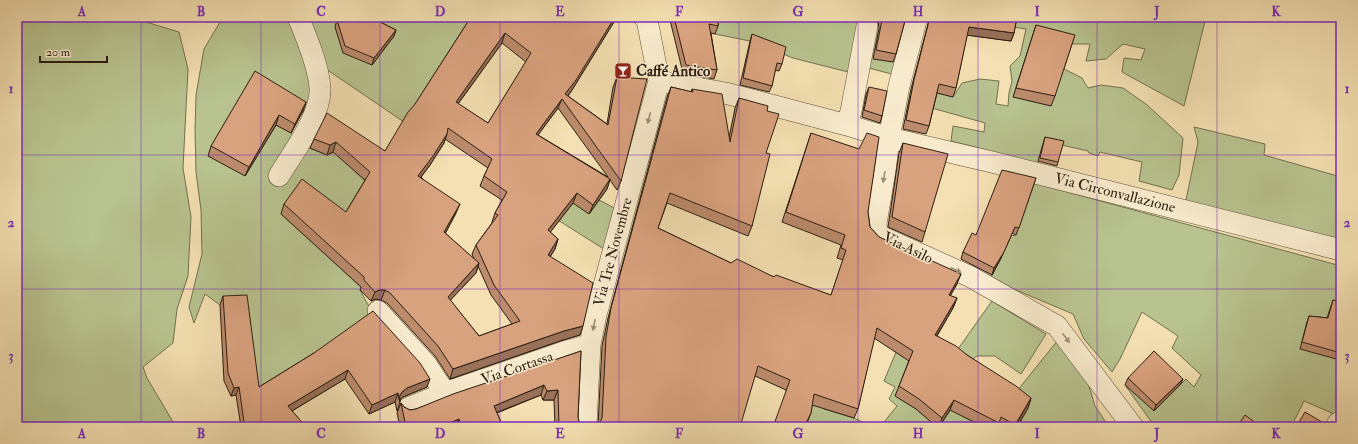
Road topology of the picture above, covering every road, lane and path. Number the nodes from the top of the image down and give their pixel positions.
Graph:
1 (298, 17) edge
2 (917, 17) edge
3 (646, 18) edge
4 (867, 26) dead end
5 (659, 81) junction
6 (847, 125) junction
7 (889, 138) junction
8 (279, 176) dead end
9 (1341, 250) edge
10 (378, 312) dead end
11 (590, 345) junction
12 (445, 393) junction
13 (408, 408) edge
14 (586, 427) edge
15 (1133, 427) edge

1 - 8 street
2 - 7 street, Via Asilo
3 - 5 street
4 - 6 street
5 - 6 street
5 -> 11 street, Via Tre Novembre
6 - 7 street
7 - 9 street, Via Circonvallazione
7 -> 15 street, Via Asilo
10 - 12 street
11 - 12 street, Via Cortassa
11 - 14 street, Via Tre Novembre
12 - 13 street, Via Cortassa

